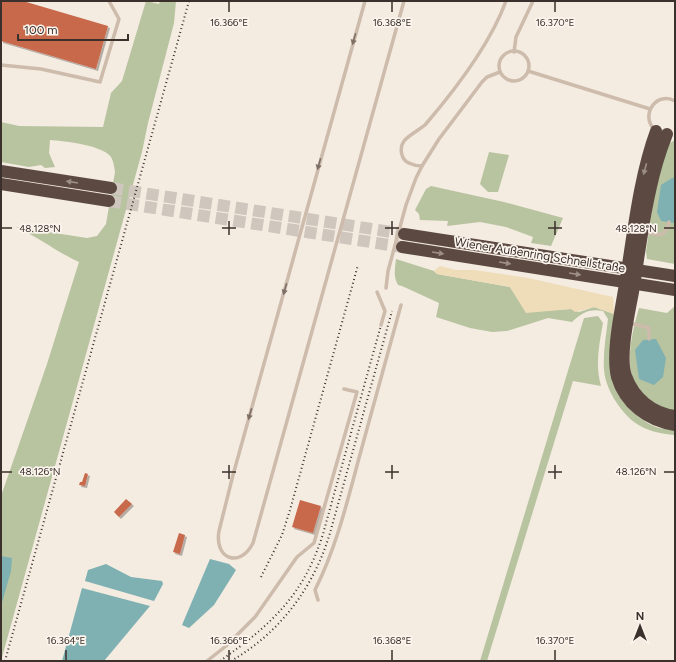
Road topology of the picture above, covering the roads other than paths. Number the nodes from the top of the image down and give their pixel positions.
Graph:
1 (109, 1) edge
2 (364, 1) edge
3 (404, 1) edge
4 (506, 1) edge
5 (533, 1) edge
6 (514, 52) junction
7 (1, 65) edge
8 (528, 71) junction
9 (500, 72) junction
10 (675, 101) edge
11 (650, 109) junction
12 (665, 133) joint
13 (422, 166) junction
14 (1, 171) edge
15 (1, 184) edge
16 (111, 188) tunnel mouth
17 (109, 202) tunnel mouth
18 (669, 222) dead end
19 (404, 234) tunnel mouth
20 (638, 237) junction
21 (402, 247) tunnel mouth
22 (672, 275) edge
23 (644, 285) junction
24 (386, 288) dead end
25 (675, 290) edge
26 (377, 292) dead end
27 (675, 294) edge
28 (401, 305) dead end
29 (626, 315) junction
30 (381, 325) dead end
31 (649, 339) dead end
32 (344, 389) dead end
33 (675, 416) edge
34 (675, 425) edge
35 (318, 600) dead end
36 (207, 661) edge

1 - 7 lane
2 -> 3 lane
4 - 13 lane
5 - 6 lane
6 - 8 lane
6 - 9 lane
8 - 9 lane
8 - 11 lane
9 - 13 lane
10 - 11 lane
11 - 12 lane
12 - 20 highway
13 - 24 lane
16 -> 14 highway
15 - 17 highway
18 - 20 lane
19 - 22 highway, Wiener Außenring Schnellstraße
20 - 29 highway
21 -> 23 highway, Wiener Außenring Schnellstraße
23 - 25 highway, Wiener Außenring Schnellstraße
23 - 27 highway
26 - 30 lane
28 - 35 lane
29 - 31 lane
29 - 33 highway
29 - 34 highway
32 - 36 lane

